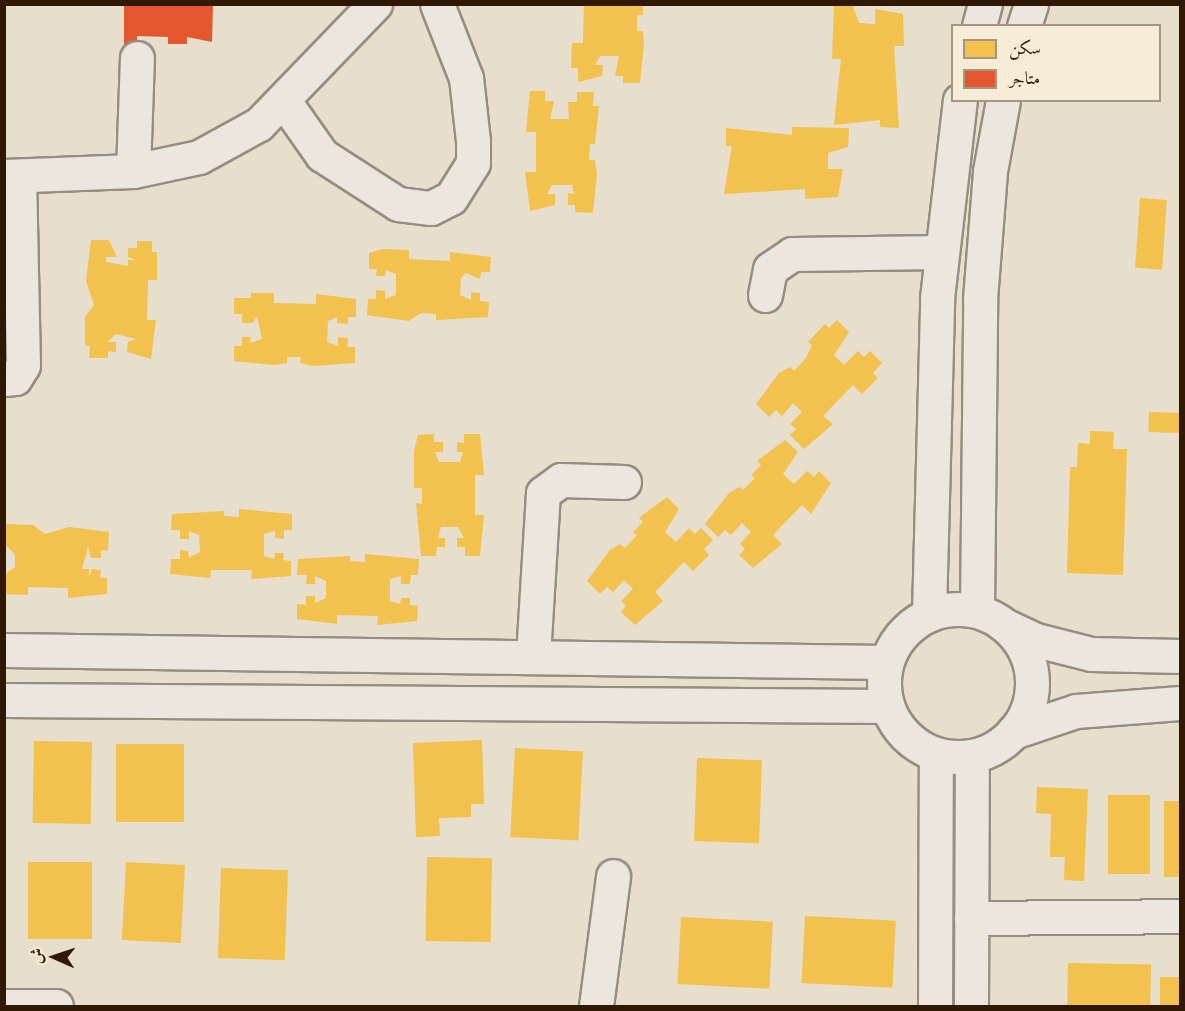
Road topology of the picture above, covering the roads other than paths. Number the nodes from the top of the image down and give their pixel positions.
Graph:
1 (375, 4) edge
2 (437, 4) edge
3 (985, 4) edge
4 (1031, 4) edge
5 (980, 24) edge
6 (1025, 24) edge
7 (137, 58) dead end
8 (284, 102) junction
9 (960, 102) edge
10 (1003, 102) edge
11 (133, 171) junction
12 (12, 176) edge
13 (941, 252) junction
14 (765, 295) dead end
15 (4, 379) edge
16 (624, 482) dead end
17 (977, 610) junction
18 (929, 614) junction
19 (1008, 627) junction
20 (4, 651) edge
21 (533, 656) junction
22 (1180, 656) edge
23 (886, 662) junction
24 (4, 700) edge
25 (1180, 704) edge
26 (887, 706) junction
27 (1013, 732) junction
28 (936, 754) junction
29 (972, 756) junction
30 (613, 876) dead end
31 (1180, 916) edge
32 (971, 918) junction
33 (4, 1006) edge
34 (56, 1006) edge
35 (596, 1006) edge
36 (935, 1006) edge
37 (971, 1006) edge

1 - 8 street
2 - 8 street
3 - 5 street
4 - 6 street
7 - 11 street
8 - 11 street
9 - 13 street
10 - 17 street
11 - 12 street
12 - 15 street
13 - 14 street
13 - 18 street
16 - 21 street
17 - 18 street
17 - 19 street
18 - 23 street
19 - 22 street
19 - 27 street
20 - 21 street
21 - 23 street
23 - 26 street
24 - 26 street
25 - 27 street
26 - 28 street
27 - 29 street
28 - 29 street
28 - 36 street
29 - 32 street
30 - 35 street
31 - 32 street
32 - 37 street
33 - 34 street

